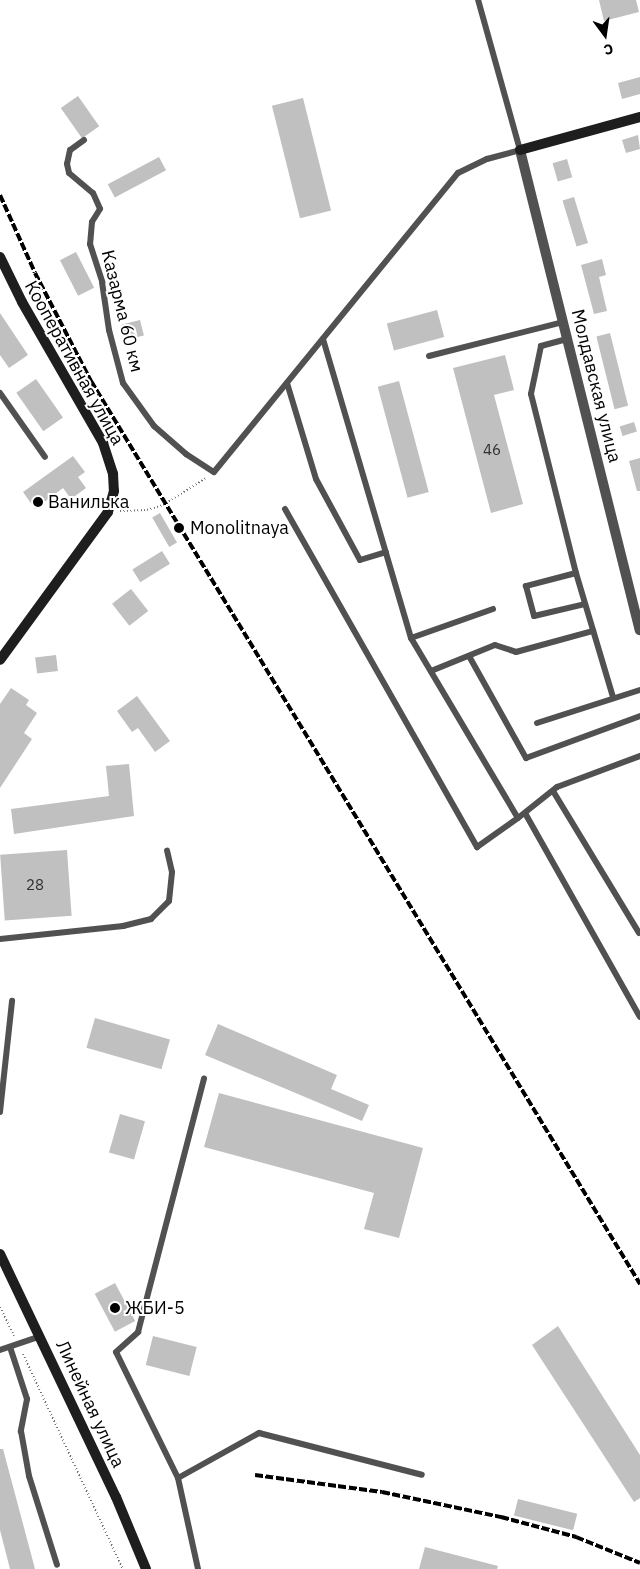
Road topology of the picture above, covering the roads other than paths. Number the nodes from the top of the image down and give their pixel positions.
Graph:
1 (478, 0) edge
2 (640, 117) edge
3 (84, 140) dead end
4 (520, 150) junction
5 (0, 257) edge
6 (563, 322) junction
7 (323, 339) junction
8 (567, 339) junction
9 (430, 356) dead end
10 (288, 383) junction
11 (0, 393) edge
12 (45, 457) dead end
13 (285, 509) dead end
14 (386, 552) junction
15 (576, 573) junction
16 (585, 604) junction
17 (493, 609) dead end
18 (640, 630) edge
19 (593, 631) junction
20 (411, 638) junction
21 (469, 656) junction
22 (0, 660) edge
23 (431, 671) junction
24 (640, 690) edge
25 (613, 697) junction
26 (640, 716) edge
27 (537, 723) dead end
28 (640, 756) edge
29 (552, 791) junction
30 (525, 813) junction
31 (518, 818) junction
32 (167, 851) dead end
33 (639, 933) dead end
34 (0, 939) edge
35 (12, 1001) dead end
36 (640, 1017) edge
37 (204, 1078) dead end
38 (0, 1112) edge
39 (0, 1254) edge
40 (41, 1336) junction
41 (10, 1348) junction
42 (0, 1350) edge
43 (422, 1475) dead end
44 (178, 1478) junction
45 (57, 1565) dead end
46 (146, 1569) edge
47 (198, 1569) edge

1 - 4 lane
2 - 4 street
3 - 10 lane, Казарма 60 км
4 - 6 street, Молдавская улица
4 - 7 lane
5 - 22 street, Кооперативная улица
6 - 8 street, Молдавская улица
6 - 9 lane
7 - 10 lane
7 - 14 lane
8 - 15 lane
8 - 18 street, Молдавская улица
10 - 14 lane
11 - 12 lane
13 - 31 lane
14 - 20 lane
15 - 16 lane
15 - 16 lane
16 - 19 lane
17 - 20 lane
19 - 21 lane
19 - 25 lane
20 - 23 lane
21 - 23 lane
21 - 26 lane
23 - 31 lane
24 - 25 lane
25 - 27 lane
28 - 29 lane
29 - 30 lane
29 - 33 lane
30 - 31 lane
30 - 36 lane
32 - 34 lane
35 - 38 lane
37 - 44 lane
39 - 40 street, Линейная улица
40 - 41 lane
40 - 46 street, Линейная улица
41 - 42 lane
41 - 45 lane
43 - 44 lane
44 - 47 lane

